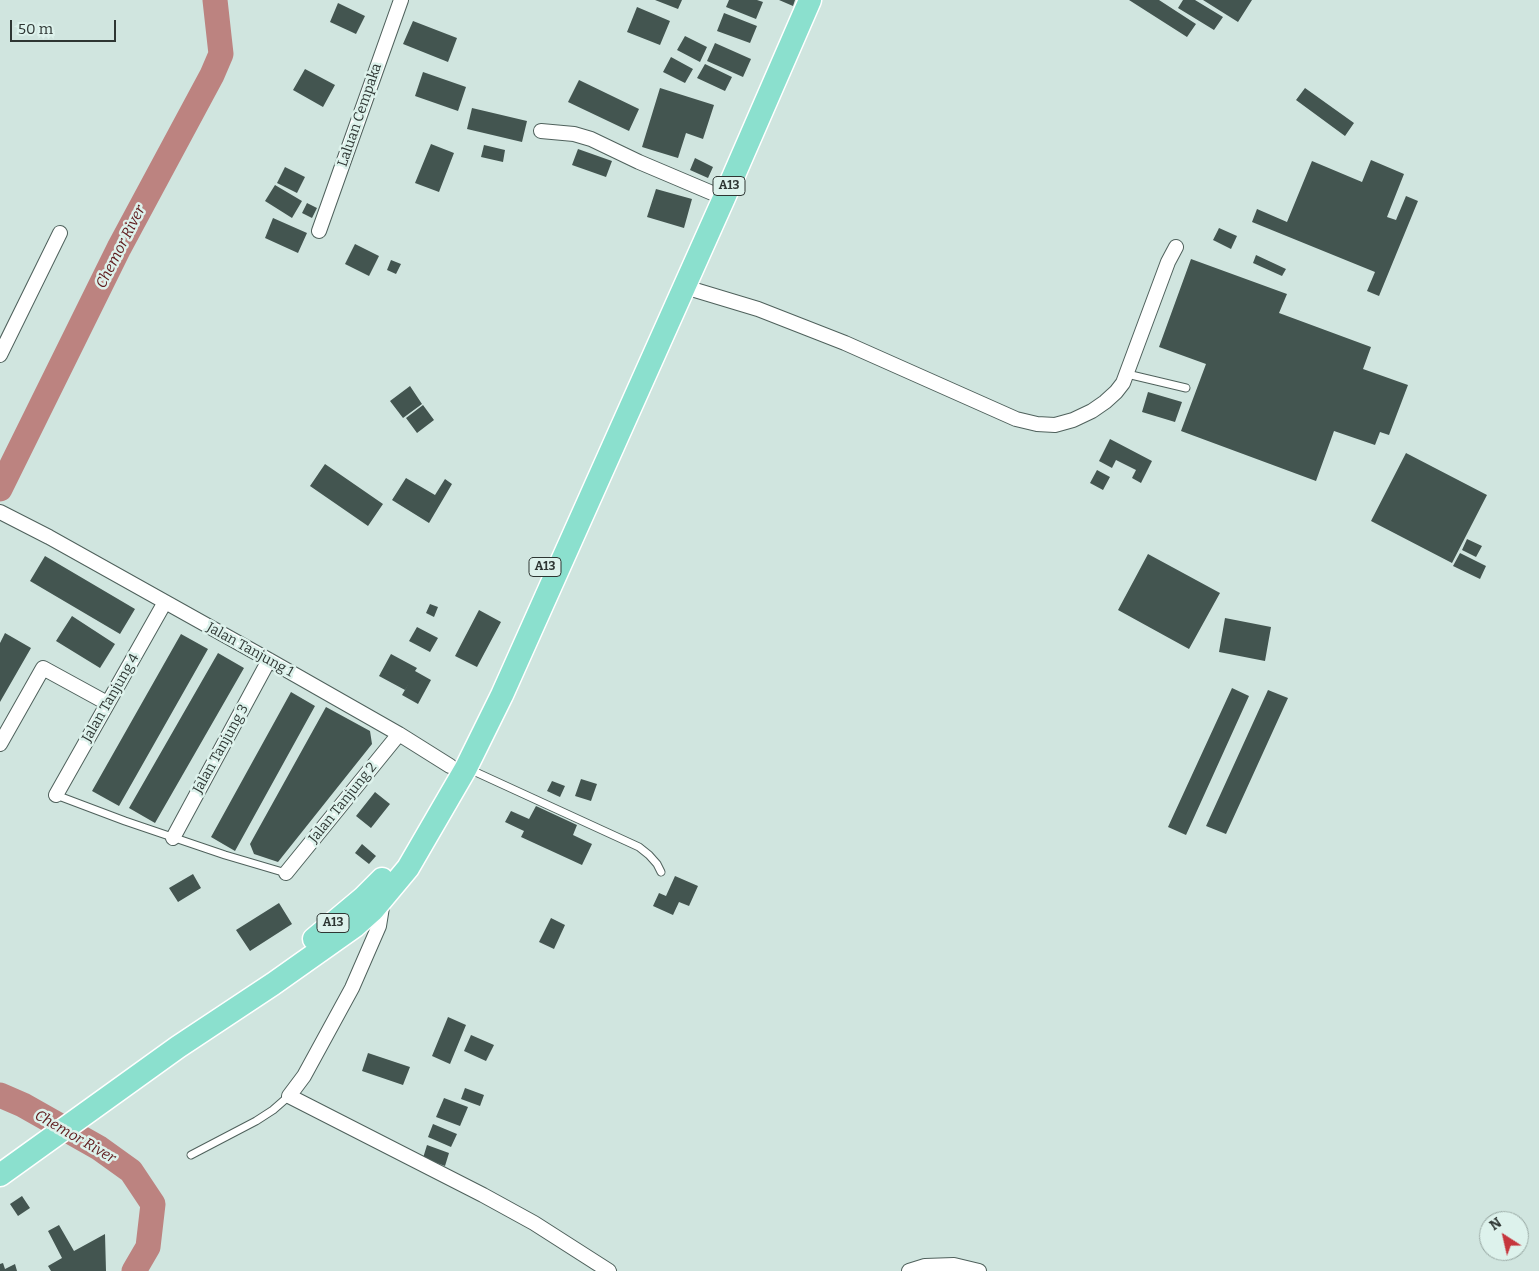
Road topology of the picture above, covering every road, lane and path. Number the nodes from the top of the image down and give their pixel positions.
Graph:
1 (401, 0) edge
2 (810, 0) edge
3 (541, 131) dead end
4 (724, 198) junction
5 (319, 231) dead end
6 (60, 233) dead end
7 (1176, 247) dead end
8 (685, 287) junction
9 (0, 354) edge
10 (646, 371) junction
11 (1127, 374) junction
12 (1186, 388) dead end
13 (0, 512) edge
14 (165, 602) junction
15 (269, 660) junction
16 (107, 703) junction
17 (399, 734) junction
18 (0, 744) edge
19 (458, 767) junction
20 (56, 795) joint
21 (173, 838) junction
22 (286, 872) joint
23 (661, 872) dead end
24 (384, 898) junction
25 (178, 1047) junction
26 (289, 1096) junction
27 (191, 1155) dead end
28 (0, 1175) edge
29 (609, 1271) edge
30 (909, 1271) edge
31 (979, 1271) edge

1 - 5 street, Laluan Cempaka
2 - 4 main road, A13
3 - 4 street
4 - 8 main road, A13
6 - 9 street
7 - 11 street
8 - 10 main road, A13
8 - 11 street
10 - 19 main road, A13
10 - 19 main road, A13
11 - 12 lane
13 - 14 street, Jalan Tanjung 1
14 - 15 street, Jalan Tanjung 1
14 - 16 street, Jalan Tanjung 4
15 - 17 street, Jalan Tanjung 1
15 - 21 street, Jalan Tanjung 3
16 - 18 street
16 - 20 street, Jalan Tanjung 4
17 - 19 street, Jalan Tanjung 1
17 - 22 street, Jalan Tanjung 2
19 - 23 lane
19 - 24 main road, A13
19 - 25 main road, A13
20 - 21 lane
21 - 22 lane
24 - 25 main road, A13
24 - 26 street
25 - 28 main road, A13
26 - 27 lane
26 - 29 street
30 - 31 street

